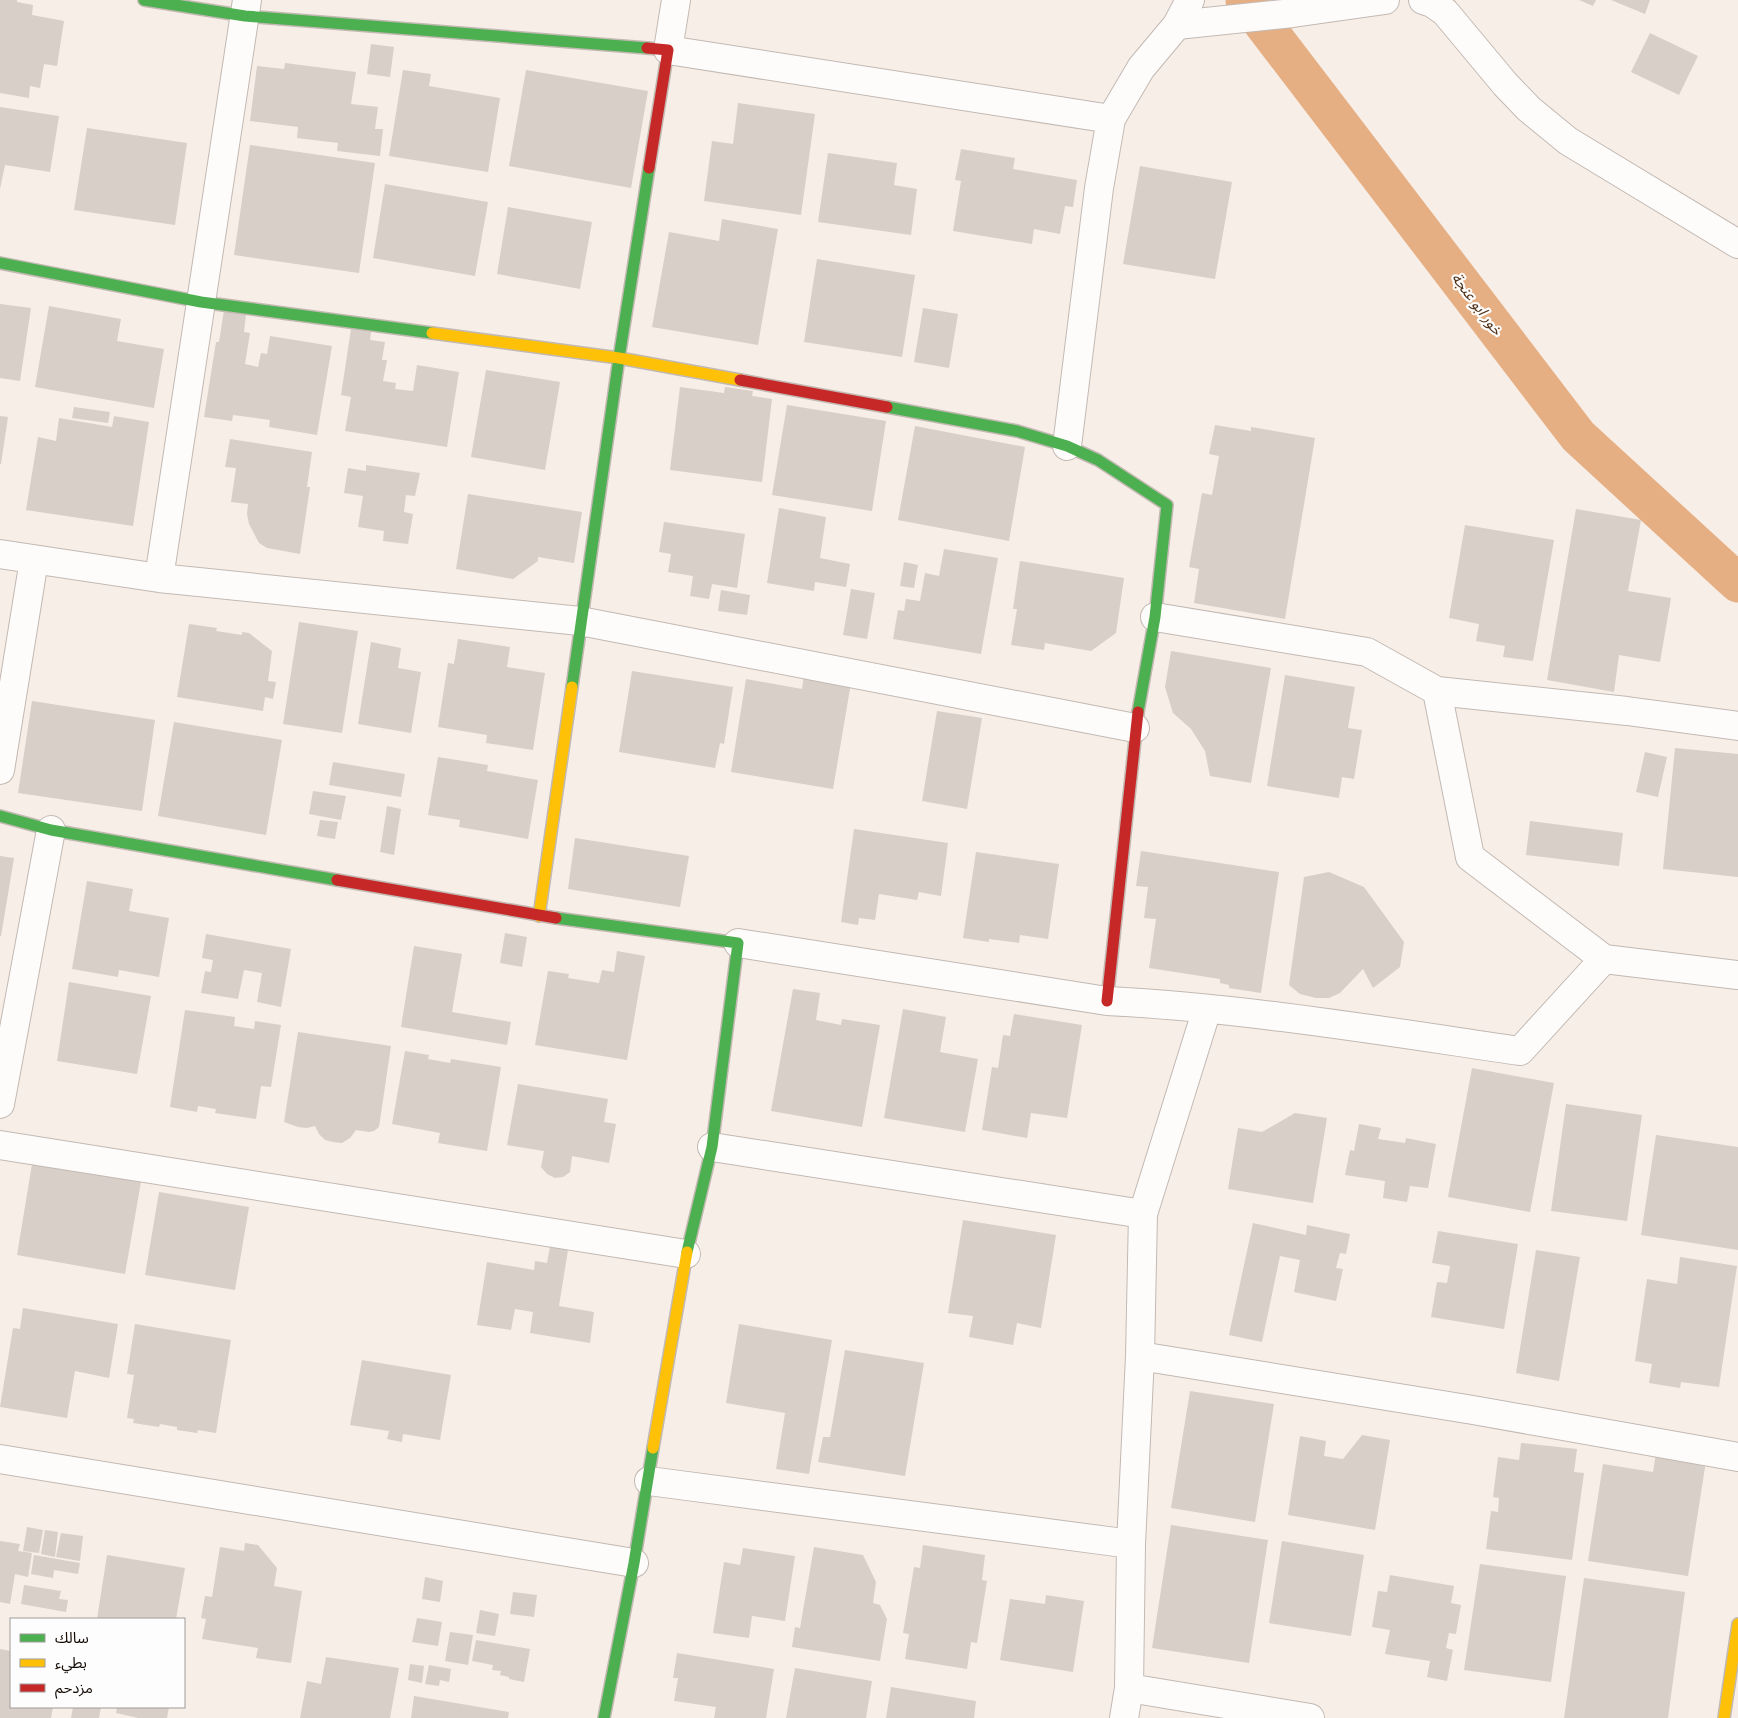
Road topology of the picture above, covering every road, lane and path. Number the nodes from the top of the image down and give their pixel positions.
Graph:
1 (144, 0) edge
2 (676, 0) edge
3 (1190, 0) edge
4 (1385, 0) edge
5 (1423, 0) edge
6 (246, 8) edge
7 (1177, 25) junction
8 (668, 50) junction
9 (1110, 119) junction
10 (1738, 244) edge
11 (0, 263) edge
12 (201, 302) junction
13 (619, 358) junction
14 (1067, 446) junction
15 (0, 554) edge
16 (34, 560) junction
17 (159, 578) junction
18 (1155, 617) junction
19 (580, 621) junction
20 (1437, 691) junction
21 (1738, 726) edge
22 (1135, 728) junction
23 (0, 770) edge
24 (0, 816) edge
25 (51, 830) junction
26 (539, 916) junction
27 (738, 943) junction
28 (1604, 959) junction
29 (1738, 975) edge
30 (1107, 1001) junction
31 (1207, 1009) junction
32 (0, 1104) edge
33 (0, 1145) edge
34 (712, 1147) junction
35 (1143, 1214) junction
36 (686, 1254) junction
37 (1140, 1356) junction
38 (1738, 1458) edge
39 (0, 1460) edge
40 (649, 1482) junction
41 (1131, 1544) junction
42 (634, 1563) junction
43 (1738, 1624) edge
44 (1733, 1686) edge
45 (1129, 1688) junction
46 (604, 1718) edge
47 (1124, 1718) edge
48 (1310, 1718) edge
49 (1724, 1718) edge

1 - 6 street
2 - 8 street
3 - 7 street
4 - 7 street
5 - 10 street
6 - 8 street
6 - 12 street
7 - 9 street
8 - 9 street
8 - 13 street
9 - 14 street
11 - 12 street
12 - 13 street
12 - 17 street
13 - 14 street
13 - 19 street
14 - 18 street
15 - 16 street
16 - 17 street
16 - 23 street
17 - 19 street
18 - 20 street
18 - 22 street
19 - 22 street
19 - 26 street
20 - 21 street
20 - 28 street
22 - 30 street
24 - 25 street
25 - 26 street
25 - 32 street
26 - 27 street
27 - 30 street
27 - 34 street
28 - 29 street
28 - 31 street
30 - 31 street
31 - 35 street
33 - 36 street
34 - 35 street
34 - 36 street
35 - 37 street
36 - 40 street
37 - 38 street
37 - 41 street
39 - 42 street
40 - 41 street
40 - 42 street
41 - 45 street
42 - 46 street
43 - 44 street
44 - 49 street
45 - 47 street
45 - 48 street

